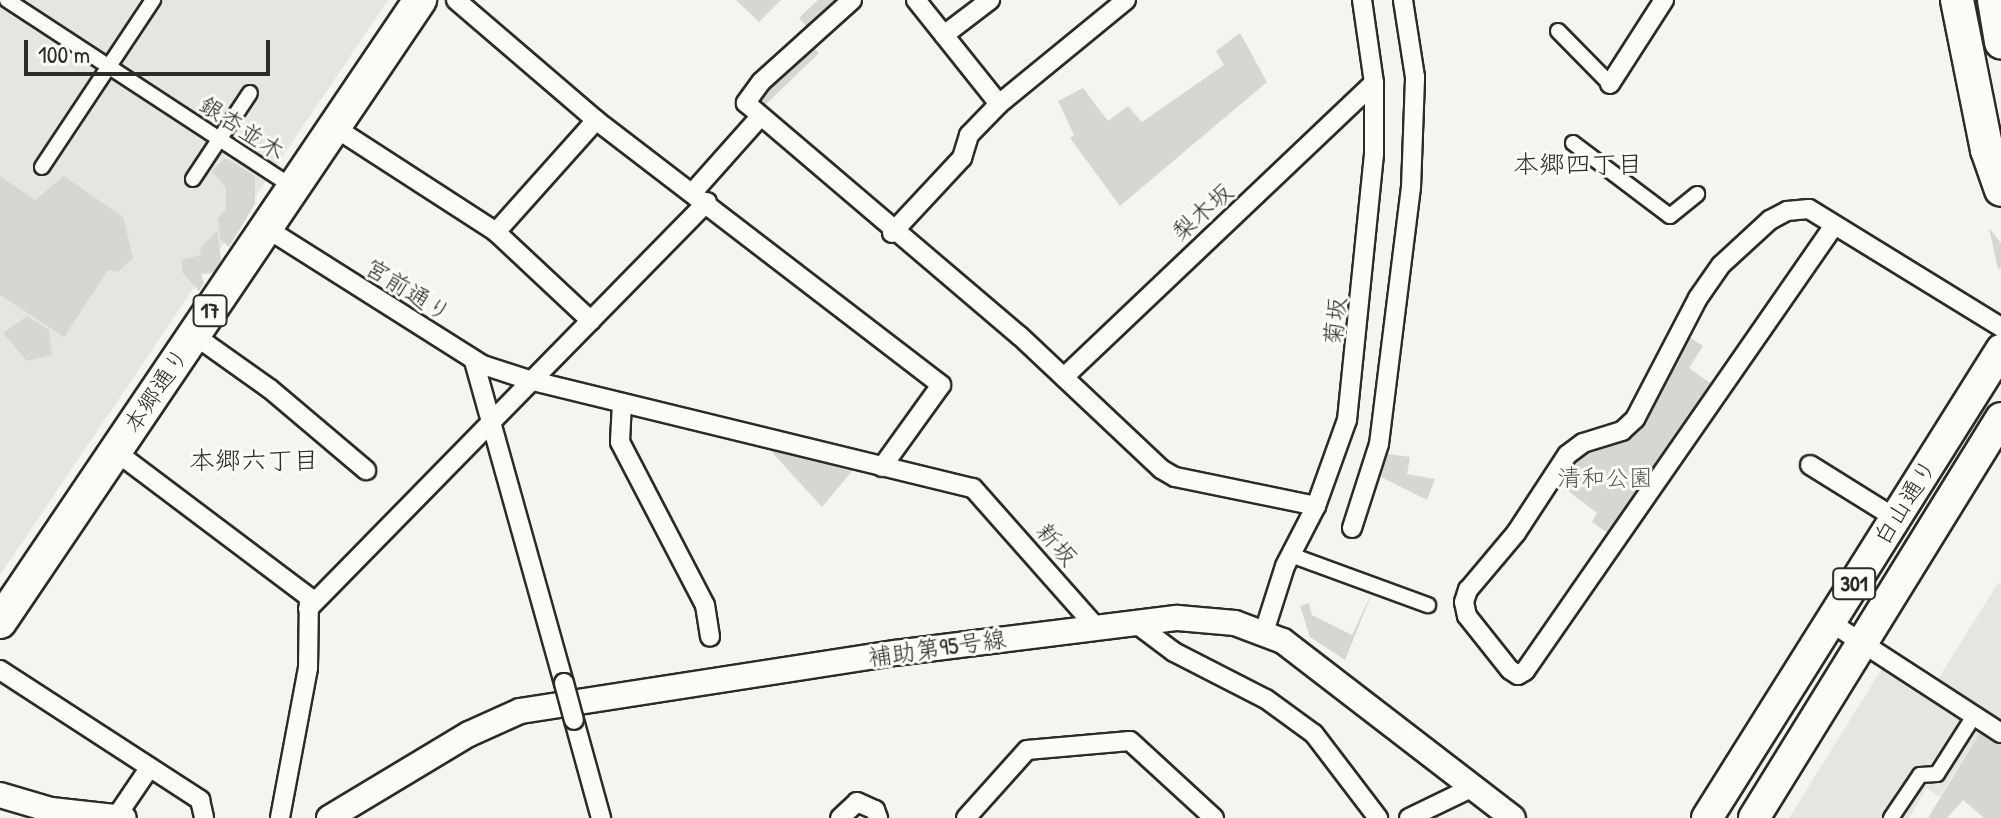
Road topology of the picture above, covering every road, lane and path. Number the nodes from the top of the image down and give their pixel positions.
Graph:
1 (5, 0) edge
2 (153, 0) edge
3 (420, 0) edge
4 (456, 0) edge
5 (852, 0) edge
6 (916, 0) edge
7 (990, 0) edge
8 (1126, 0) edge
9 (1362, 0) edge
10 (1403, 0) edge
11 (1664, 0) edge
12 (1957, 0) edge
13 (1994, 0) edge
14 (0, 6) edge
15 (1558, 31) dead end
16 (944, 35) junction
17 (2001, 42) edge
18 (109, 67) junction
19 (1374, 83) junction
20 (1610, 84) joint
21 (250, 93) dead end
22 (999, 104) junction
23 (760, 117) junction
24 (596, 120) junction
25 (334, 127) junction
26 (219, 139) junction
27 (1573, 143) dead end
28 (42, 167) dead end
29 (193, 179) dead end
30 (293, 187) junction
31 (2001, 190) edge
32 (1697, 194) dead end
33 (701, 197) junction
34 (1833, 227) junction
35 (266, 228) junction
36 (496, 232) junction
37 (892, 233) junction
38 (591, 321) junction
39 (2001, 327) edge
40 (194, 335) junction
41 (2001, 350) edge
42 (474, 361) junction
43 (1064, 377) junction
44 (529, 380) junction
45 (622, 403) junction
46 (2001, 418) edge
47 (492, 419) junction
48 (1993, 450) edge
49 (115, 451) junction
50 (1810, 465) dead end
51 (882, 467) junction
52 (366, 470) dead end
53 (980, 492) joint
54 (1316, 506) junction
55 (1895, 518) junction
56 (1352, 528) dead end
57 (1291, 555) junction
58 (1428, 605) dead end
59 (310, 607) junction
60 (0, 622) edge
61 (1134, 622) junction
62 (1830, 622) junction
63 (1096, 627) junction
64 (1264, 632) junction
65 (710, 637) dead end
66 (1861, 644) junction
67 (0, 670) edge
68 (1974, 716) junction
69 (2001, 733) edge
70 (150, 767) junction
71 (1473, 787) junction
72 (0, 795) edge
73 (116, 817) edge
74 (124, 818) edge
75 (204, 818) edge
76 (280, 818) edge
77 (329, 818) edge
78 (601, 818) edge
79 (840, 818) edge
80 (878, 818) edge
81 (966, 818) edge
82 (1214, 818) edge
83 (1378, 818) edge
84 (1409, 818) edge
85 (1513, 818) edge
86 (1707, 818) edge
87 (1754, 818) edge
88 (1891, 818) edge

1 - 14 street
1 - 18 street, 銀杏並木
2 - 18 street
3 - 25 highway, 本郷通り / 17
4 - 24 street
5 - 23 street
6 - 16 street
7 - 16 street
8 - 22 street
9 - 19 street, 菊坂
10 - 56 street
11 - 20 street
12 - 31 highway
13 - 17 highway
15 - 20 street
16 - 22 street
18 - 26 street, 銀杏並木
18 - 28 street
19 - 43 street, 梨木坂
19 - 54 street, 菊坂
21 - 26 street
22 - 37 street
23 - 33 street
23 - 37 street
24 - 33 street
24 - 36 street
25 - 30 highway, 本郷通り / 17
25 - 36 street
26 - 29 street
26 - 30 street, 銀杏並木
27 - 32 street
30 - 35 highway, 本郷通り / 17
33 - 38 street
33 - 51 street
34 - 34 street
34 - 39 street
35 - 40 highway, 本郷通り / 17
35 - 42 street, 宮前通り
36 - 38 street
37 - 43 street
38 - 44 street
40 - 49 highway, 本郷通り / 17
40 - 52 street
41 - 55 main road, 白山通り / 301
42 - 44 street, 宮前通り
42 - 47 street
43 - 54 street
44 - 45 street, 宮前通り
44 - 47 street
45 - 51 street, 宮前通り
45 - 65 street
46 - 48 main road, 白山通り / 301
47 - 59 street
47 - 78 street, bridge
48 - 66 main road, 白山通り / 301
49 - 59 street
49 - 60 highway, 本郷通り / 17
50 - 55 street
51 - 53 street, 宮前通り
53 - 63 street, 新坂
54 - 57 street, 菊坂
55 - 62 main road, 白山通り / 301
57 - 58 street
57 - 64 street, 菊坂
59 - 76 street
61 - 63 street, 補助第95号線
61 - 64 street, 補助第95号線
61 - 83 street
62 - 66 street
62 - 86 main road, 白山通り / 301
63 - 77 street, 補助第95号線
64 - 71 street, 補助第95号線
66 - 68 street
66 - 87 main road, 白山通り / 301
67 - 70 street
68 - 69 street
68 - 88 street
70 - 73 street
70 - 75 street
71 - 84 street
71 - 85 street, 補助第95号線
72 - 73 street
73 - 74 street
79 - 80 street
81 - 82 street

